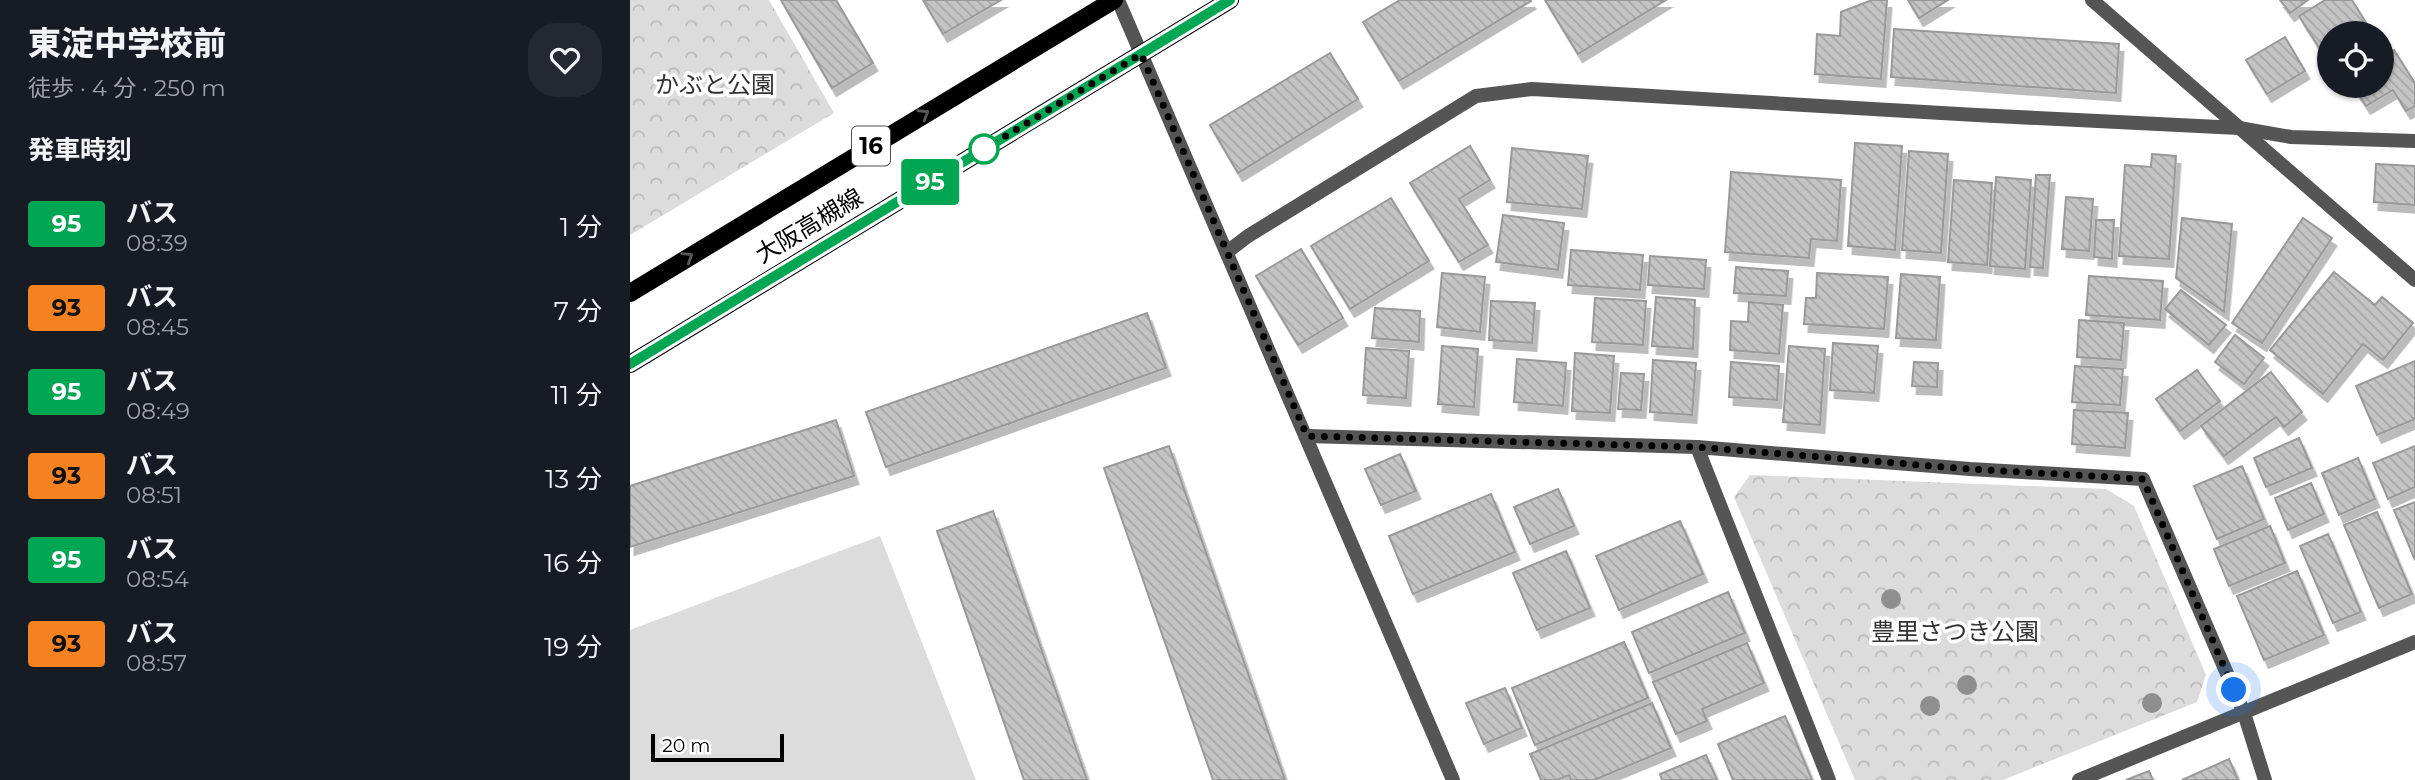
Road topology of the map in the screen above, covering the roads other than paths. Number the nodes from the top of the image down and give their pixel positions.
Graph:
1 (1116, 0) edge
2 (1230, 0) edge
3 (2092, 0) edge
4 (1141, 54) junction
5 (2239, 128) junction
6 (2415, 141) edge
7 (1227, 252) junction
8 (2415, 280) edge
9 (630, 293) edge
10 (630, 364) edge
11 (1307, 436) junction
12 (1697, 447) junction
13 (2415, 642) edge
14 (2244, 713) junction
15 (1453, 780) edge
16 (1829, 780) edge
17 (2079, 780) edge
18 (2265, 780) edge

1 - 4 street
9 -> 1 main road, 大阪高槻線 / 16
2 - 4 main road, 大阪高槻線 / 16
3 - 5 street
4 - 7 street
4 - 10 main road, 大阪高槻線 / 16
5 - 6 street
5 - 7 street
5 - 8 street
7 - 11 street
11 - 12 street
11 - 15 street
12 - 14 street
12 - 16 street
13 - 14 street
14 - 17 street
14 - 18 street

